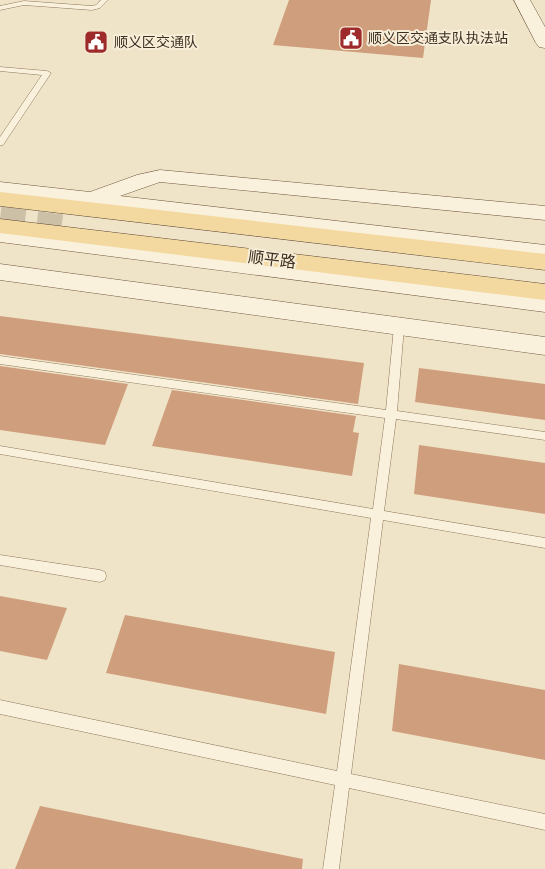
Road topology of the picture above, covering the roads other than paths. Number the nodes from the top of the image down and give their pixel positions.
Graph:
1 (105, 0) edge
2 (522, 0) edge
3 (0, 8) edge
4 (545, 43) edge
5 (0, 69) edge
6 (0, 143) edge
7 (0, 188) edge
8 (0, 198) edge
9 (92, 199) junction
10 (191, 210) junction
11 (545, 214) edge
12 (545, 220) edge
13 (0, 226) edge
14 (0, 236) edge
15 (545, 252) edge
16 (545, 262) edge
17 (0, 272) edge
18 (545, 292) edge
19 (545, 304) edge
20 (399, 326) junction
21 (545, 346) edge
22 (0, 360) edge
23 (392, 414) junction
24 (545, 436) edge
25 (0, 450) edge
26 (378, 514) junction
27 (545, 543) edge
28 (0, 560) edge
29 (100, 576) dead end
30 (0, 707) edge
31 (343, 780) junction
32 (545, 822) edge
33 (331, 869) edge

1 - 3 lane
2 - 4 street
5 - 6 lane
7 - 9 street
8 - 16 main road, 顺平路
9 - 10 street
9 - 11 street
10 - 12 street
10 - 15 street
13 - 18 main road, 顺平路
14 - 19 street
17 - 20 street
20 - 21 street
20 - 23 lane
22 - 23 lane
23 - 24 lane
23 - 26 lane
25 - 26 lane
26 - 27 lane
26 - 31 lane
28 - 29 lane
30 - 31 lane
31 - 32 lane
31 - 33 lane

